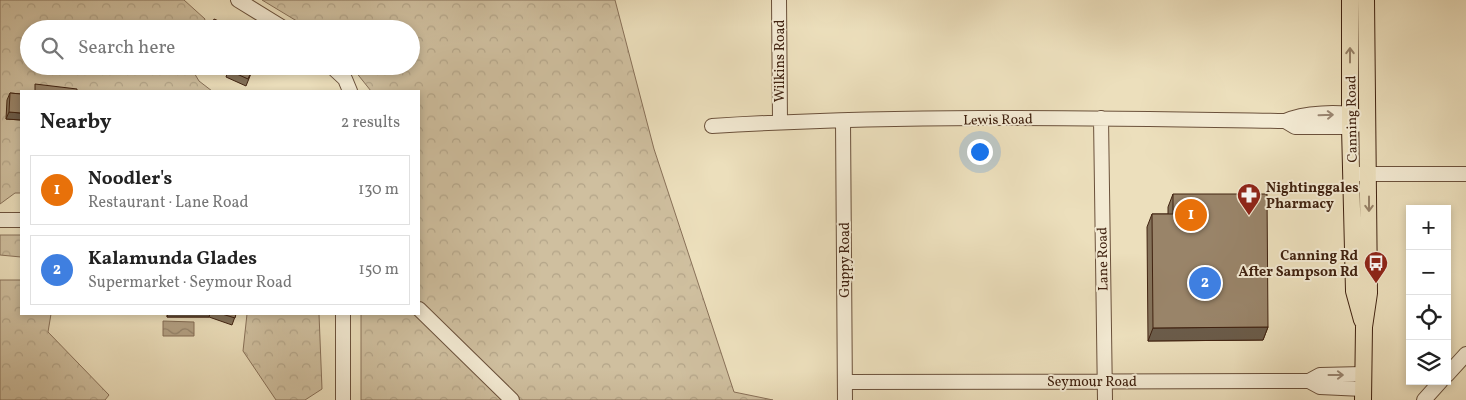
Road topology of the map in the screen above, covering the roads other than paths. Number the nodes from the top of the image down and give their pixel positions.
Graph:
1 (238, 0) edge
2 (779, 0) edge
3 (1350, 0) edge
4 (1366, 0) edge
5 (270, 20) edge
6 (341, 75) edge
7 (350, 90) edge
8 (1101, 118) junction
9 (1350, 120) junction
10 (1367, 120) junction
11 (843, 121) junction
12 (780, 122) junction
13 (712, 126) dead end
14 (1361, 174) junction
15 (1466, 174) edge
16 (0, 220) edge
17 (20, 220) edge
18 (420, 310) edge
19 (342, 315) edge
20 (1463, 364) edge
21 (1451, 372) edge
22 (1104, 381) junction
23 (844, 382) junction
24 (1437, 385) edge
25 (1363, 388) edge
26 (343, 400) edge
27 (512, 400) edge
28 (845, 400) edge
29 (1105, 400) edge
30 (1424, 400) edge

1 - 5 street
2 - 12 street, Wilkins Road
9 -> 3 main road, Canning Road
4 - 10 main road, Canning Road
6 - 7 street
8 - 9 street, Lewis Road
8 - 11 street, Lewis Road
8 - 22 street, Lane Road
9 - 10 street, Lewis Road
9 - 14 main road, Canning Road
10 - 14 main road, Canning Road
11 - 12 street, Lewis Road
11 - 23 street, Guppy Road
12 - 13 street, Lewis Road
14 - 15 street
14 - 25 main road, Canning Road
16 - 17 street
18 - 27 street
19 - 26 street
20 - 21 street
22 - 23 street, Seymour Road
22 - 25 street, Seymour Road
22 - 29 street, Lane Road
23 - 28 street, Guppy Road
24 - 30 street

